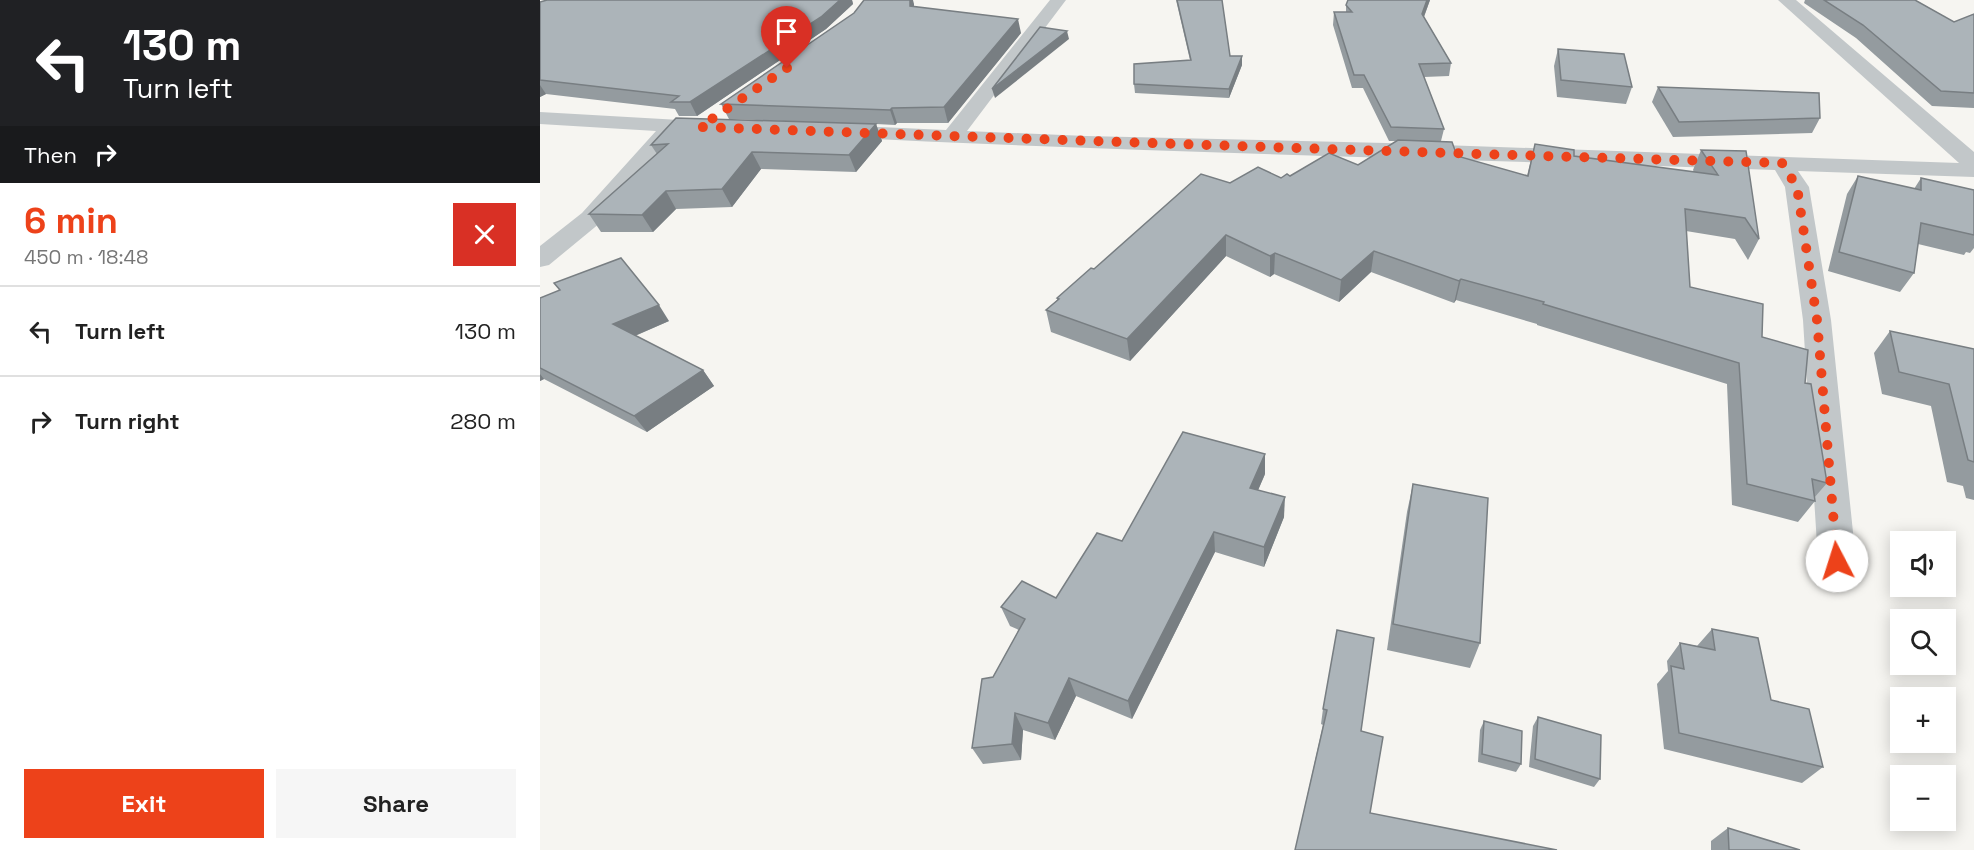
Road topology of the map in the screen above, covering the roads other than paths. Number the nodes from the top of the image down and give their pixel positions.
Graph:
1 (1058, 0) edge
2 (1786, 0) edge
3 (540, 118) edge
4 (731, 119) edge
5 (672, 126) junction
6 (816, 131) edge
7 (952, 136) junction
8 (1782, 163) junction
9 (1974, 164) edge
10 (1974, 170) edge
11 (540, 259) edge
12 (1837, 561) dead end

1 - 7 street
2 - 9 street
3 - 5 street
4 - 5 street
5 - 11 street
6 - 7 street
7 - 8 street
8 - 10 street
8 - 12 street

